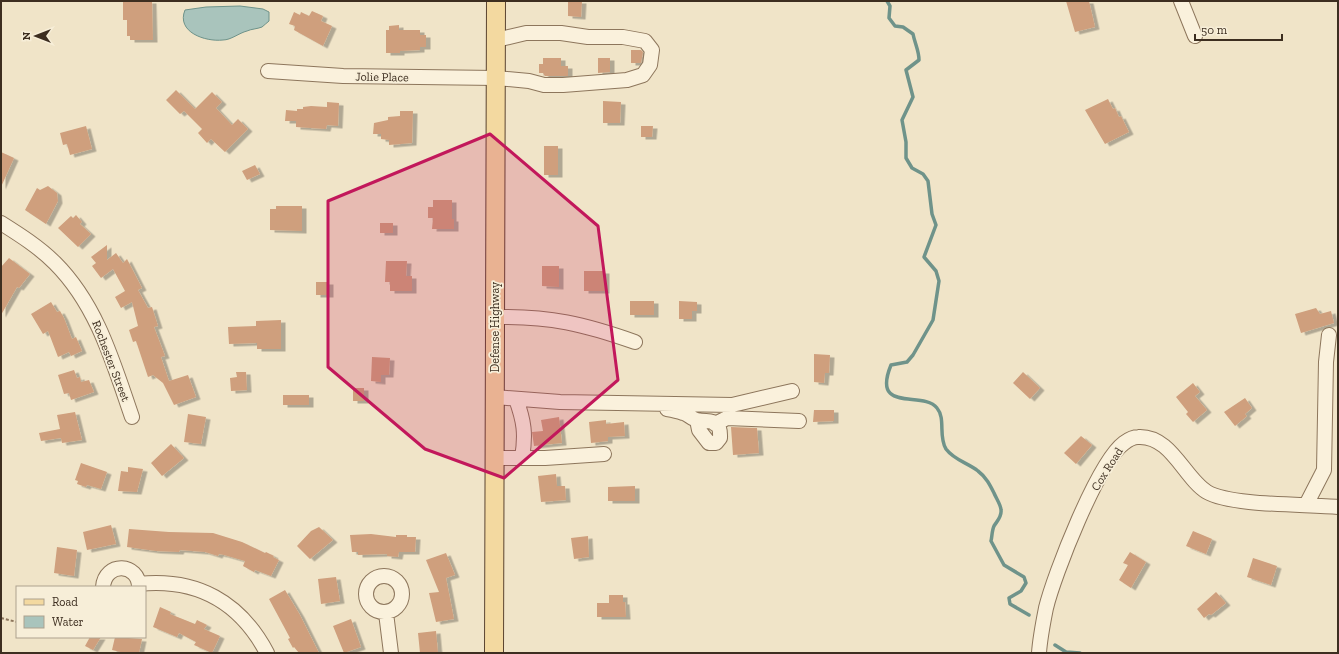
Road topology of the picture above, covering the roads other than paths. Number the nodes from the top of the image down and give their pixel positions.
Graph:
1 (496, 1) edge
2 (1181, 1) edge
3 (1195, 36) dead end
4 (496, 40) junction
5 (268, 71) dead end
6 (496, 78) junction
7 (1, 223) edge
8 (495, 317) junction
9 (1329, 335) dead end
10 (635, 342) dead end
11 (792, 392) dead end
12 (495, 397) junction
13 (516, 399) junction
14 (650, 404) junction
15 (132, 418) dead end
16 (698, 420) junction
17 (799, 421) dead end
18 (715, 424) junction
19 (604, 454) dead end
20 (495, 458) junction
21 (522, 458) junction
22 (1306, 505) junction
23 (1338, 507) edge
24 (139, 585) edge
25 (103, 586) edge
26 (386, 612) dead end
27 (267, 653) edge
28 (391, 653) edge
29 (494, 653) edge
30 (1039, 653) edge

1 - 4 main road, Defense Highway
2 - 3 street
4 - 6 main road, Defense Highway
4 - 6 street, Jolie Place
5 - 6 street, Jolie Place
6 - 8 main road, Defense Highway
7 - 15 street, Rochester Street
8 - 10 street
8 - 12 main road, Defense Highway
9 - 22 street
11 - 14 street
12 - 13 street
12 - 20 main road, Defense Highway
13 - 14 street
13 - 21 street
14 - 16 street
16 - 18 street
16 - 18 street
17 - 18 street
19 - 21 street
20 - 21 street
20 - 29 main road, Defense Highway
22 - 23 street, Cox Road
22 - 30 street, Cox Road
24 - 25 street
24 - 27 street
26 - 28 street

